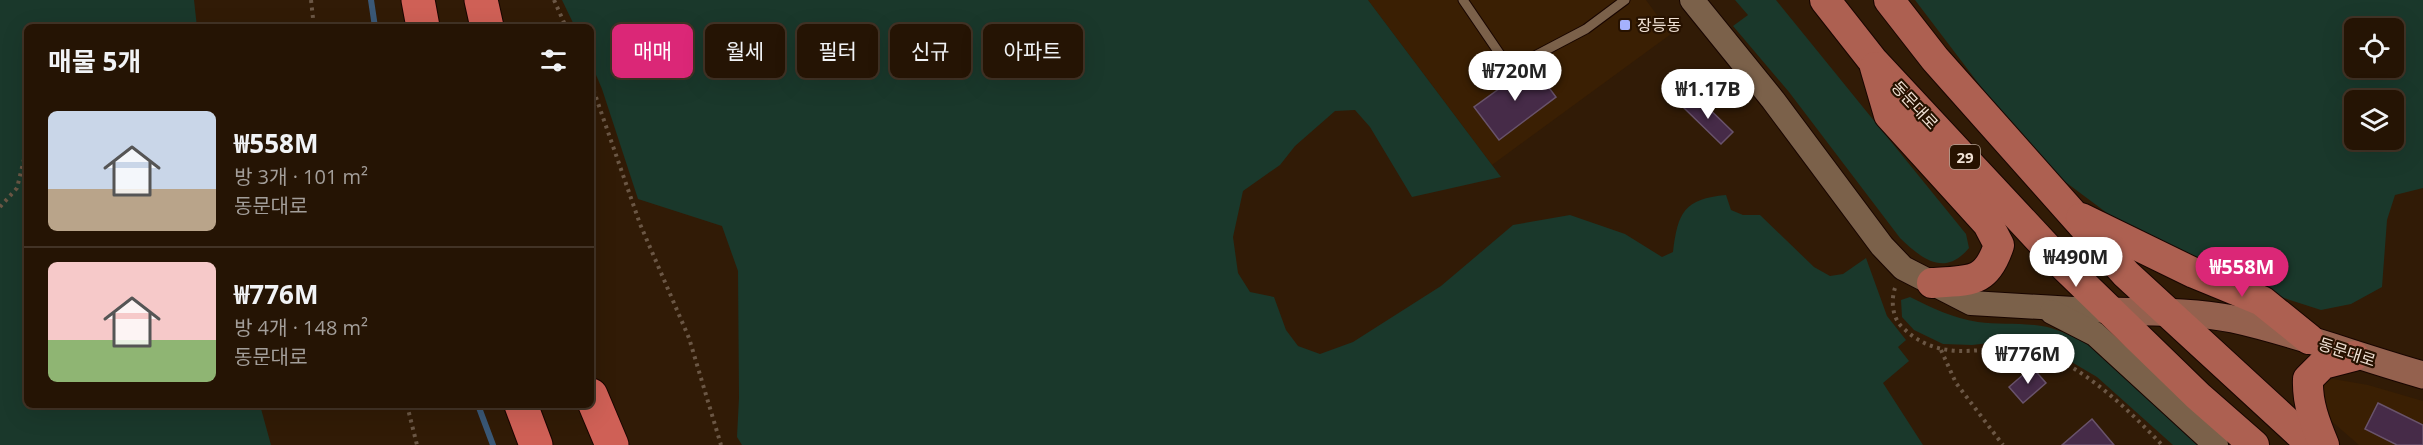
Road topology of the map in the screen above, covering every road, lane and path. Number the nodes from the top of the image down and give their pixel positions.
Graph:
1 (310, 0) edge
2 (418, 0) edge
3 (481, 0) edge
4 (554, 0) edge
5 (1463, 0) edge
6 (1625, 0) edge
7 (1692, 0) edge
8 (1825, 0) edge
9 (1889, 0) edge
10 (314, 24) edge
11 (422, 24) edge
12 (486, 24) edge
13 (565, 24) edge
14 (1874, 61) junction
15 (594, 91) edge
16 (24, 161) edge
17 (0, 207) edge
18 (2070, 213) junction
19 (1903, 268) junction
20 (1932, 283) junction
21 (2042, 307) junction
22 (2108, 311) junction
23 (2164, 312) junction
24 (2309, 339) junction
25 (1941, 350) junction
26 (2354, 356) junction
27 (2423, 375) edge
28 (594, 402) edge
29 (408, 408) edge
30 (522, 408) edge
31 (417, 445) edge
32 (536, 445) edge
33 (612, 445) edge
34 (722, 445) edge
35 (2003, 445) edge
36 (2162, 445) edge
37 (2216, 445) edge
38 (2254, 445) edge
39 (2312, 445) edge
40 (2324, 445) edge

1 - 10 path
2 - 11 highway
3 - 12 highway
4 - 13 path
5 - 6 lane
7 - 19 street
8 - 14 main road, 동문대로 / 29
9 - 18 main road, 29
14 - 20 main road
14 - 22 main road, 동문대로 / 29
15 - 34 path
16 - 17 path
18 - 23 main road, 29
18 - 24 main road
19 - 20 street
19 - 25 path
20 - 21 street
21 - 22 street
21 - 37 street
22 - 23 main road, 동문대로
22 - 38 main road, 동문대로 / 29
23 - 24 main road, 동문대로
23 - 39 main road, 29
24 - 26 main road, 동문대로
25 - 35 path
25 - 36 path
26 - 27 main road, 동문대로
26 - 40 main road
28 - 33 highway
29 - 31 path
30 - 32 highway

